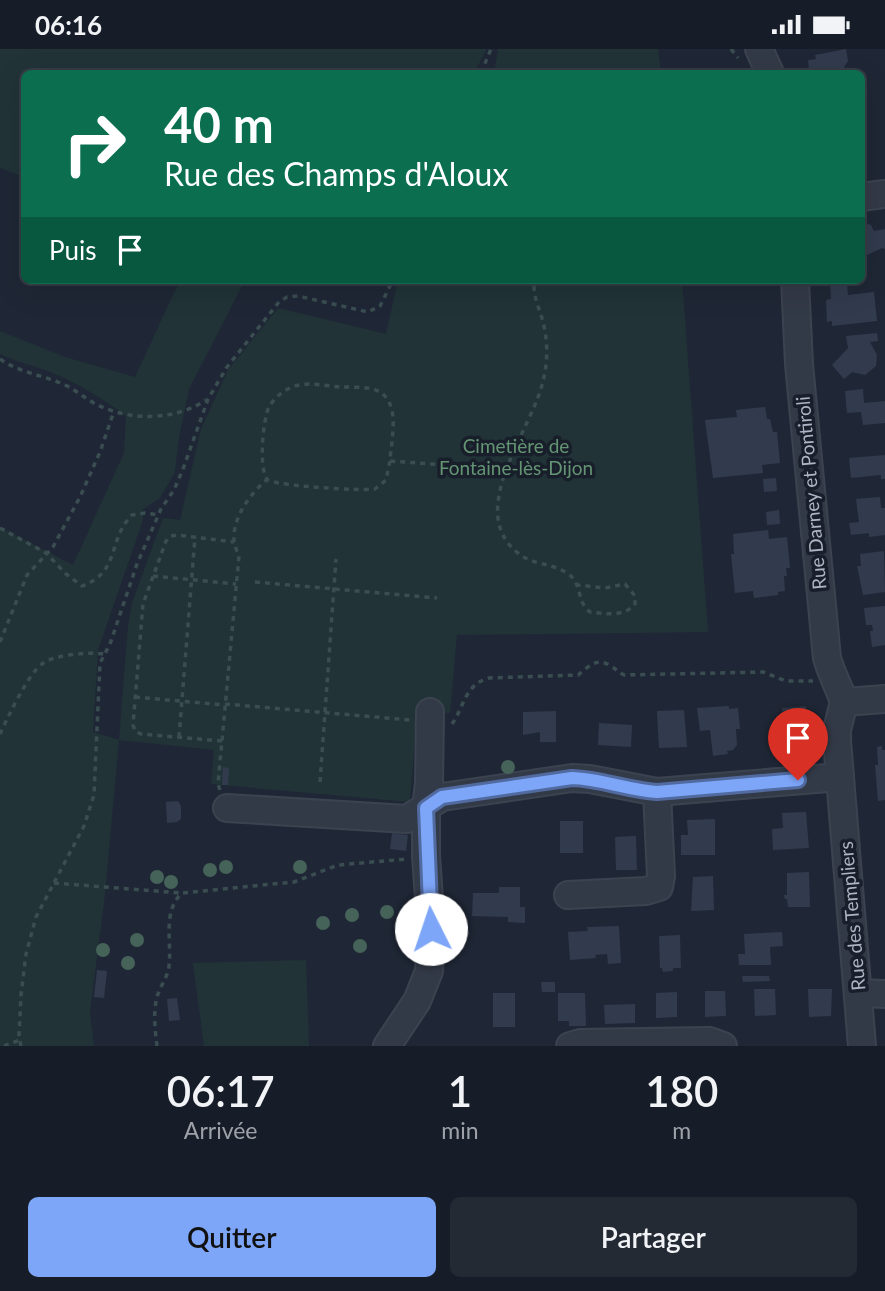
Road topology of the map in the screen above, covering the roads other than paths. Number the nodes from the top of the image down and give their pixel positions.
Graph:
1 (759, 49) edge
2 (769, 70) edge
3 (885, 194) edge
4 (865, 196) edge
5 (795, 284) edge
6 (841, 692) junction
7 (885, 699) edge
8 (430, 717) road end
9 (840, 777) junction
10 (657, 792) junction
11 (228, 808) road end
12 (426, 808) junction
13 (568, 895) dead end
14 (858, 993) junction
15 (885, 995) edge
16 (387, 1046) edge
17 (570, 1046) edge
18 (723, 1046) edge
19 (862, 1046) edge

1 - 2 street
3 - 4 street
5 - 6 street, Rue Darney et Pontiroli
6 - 7 street
6 - 9 street, Rue des Templiers
8 - 12 street
9 - 10 street
9 - 14 street, Rue des Templiers
10 - 12 street
10 - 13 street
11 - 12 street
12 - 16 street
14 - 15 street
14 - 19 street, Rue des Templiers
17 - 18 street

